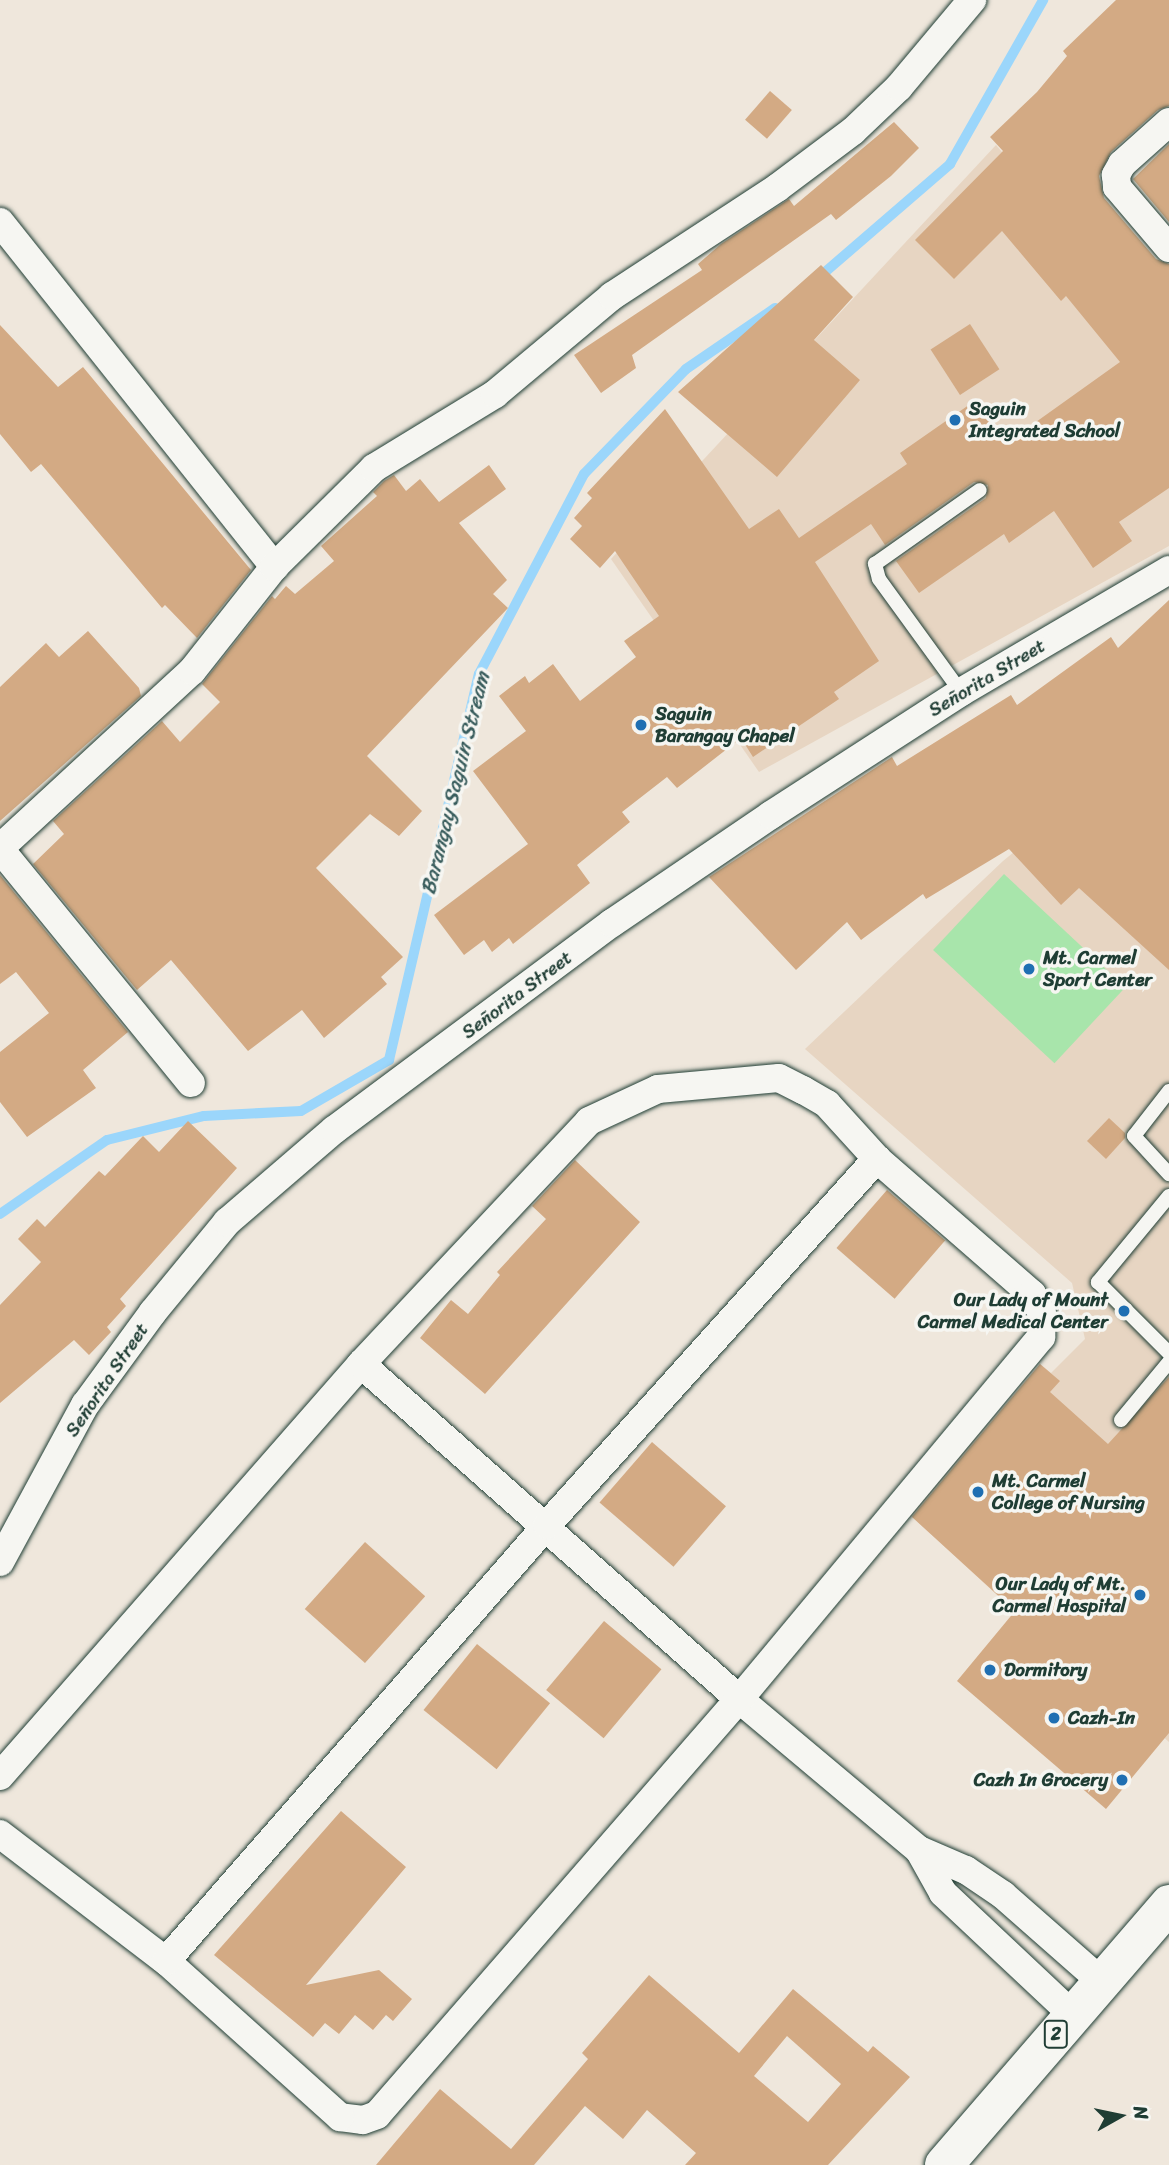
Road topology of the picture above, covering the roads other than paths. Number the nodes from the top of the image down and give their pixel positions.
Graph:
1 (972, 0) edge
2 (1169, 122) edge
3 (0, 222) edge
4 (1169, 248) edge
5 (980, 490) dead end
6 (274, 568) junction
7 (1169, 570) edge
8 (961, 692) junction
9 (0, 849) edge
10 (191, 1083) dead end
11 (1169, 1091) edge
12 (877, 1159) junction
13 (1169, 1174) edge
14 (1169, 1196) edge
15 (1169, 1353) edge
16 (1169, 1362) edge
17 (361, 1364) junction
18 (1121, 1420) dead end
19 (9, 1522) edge
20 (547, 1525) junction
21 (0, 1562) edge
22 (739, 1699) junction
23 (0, 1776) edge
24 (0, 1834) edge
25 (919, 1850) junction
26 (1003, 1895) junction
27 (1169, 1904) edge
28 (979, 1922) junction
29 (166, 1961) junction
30 (1102, 1982) junction
31 (1073, 2015) junction
32 (944, 2165) edge

1 - 6 street
2 - 4 street
3 - 6 street
5 - 8 lane
6 - 9 street
7 - 8 street, Señorita Street
8 - 19 street, Señorita Street
9 - 10 street
11 - 13 lane
12 - 17 street
12 - 20 street
12 - 22 street
14 - 15 lane
16 - 18 lane
17 - 20 street
17 - 23 street
19 - 21 street, Señorita Street
20 - 22 street
20 - 29 street
22 - 25 street
22 - 29 street
24 - 29 street
25 - 26 street
25 - 28 street
26 - 28 street
26 - 30 street
27 - 30 highway, 2
28 - 31 street
30 - 31 highway, 2
31 - 32 highway, 2

